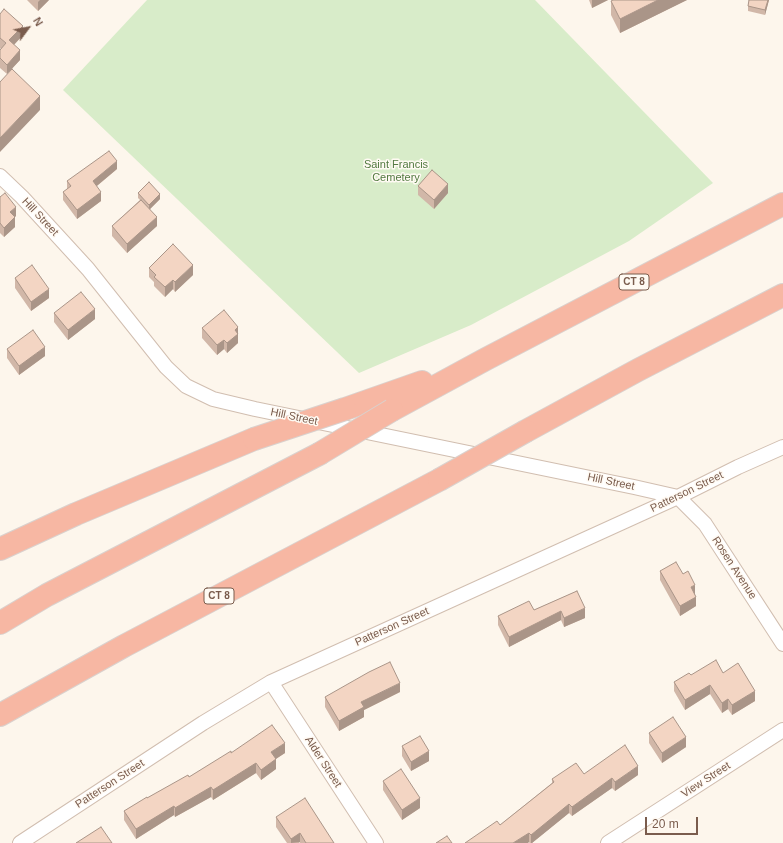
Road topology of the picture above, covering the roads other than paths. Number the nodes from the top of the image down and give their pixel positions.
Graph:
1 (0, 176) edge
2 (783, 204) edge
3 (783, 294) edge
4 (486, 359) junction
5 (783, 446) edge
6 (678, 497) junction
7 (0, 549) edge
8 (0, 623) edge
9 (783, 644) edge
10 (271, 682) junction
11 (0, 715) edge
12 (783, 730) edge
13 (20, 843) edge
14 (376, 843) edge
15 (608, 843) edge

1 - 6 street, Hill Street
2 - 4 highway, CT 8
3 - 11 highway, CT 8, bridge
4 - 7 highway, bridge
4 - 8 highway, CT 8, bridge
5 - 6 street, Patterson Street
6 - 9 street, Rosen Avenue
6 - 10 street, Patterson Street
10 - 13 street, Patterson Street
10 - 14 street, Alder Street
12 - 15 street, View Street

